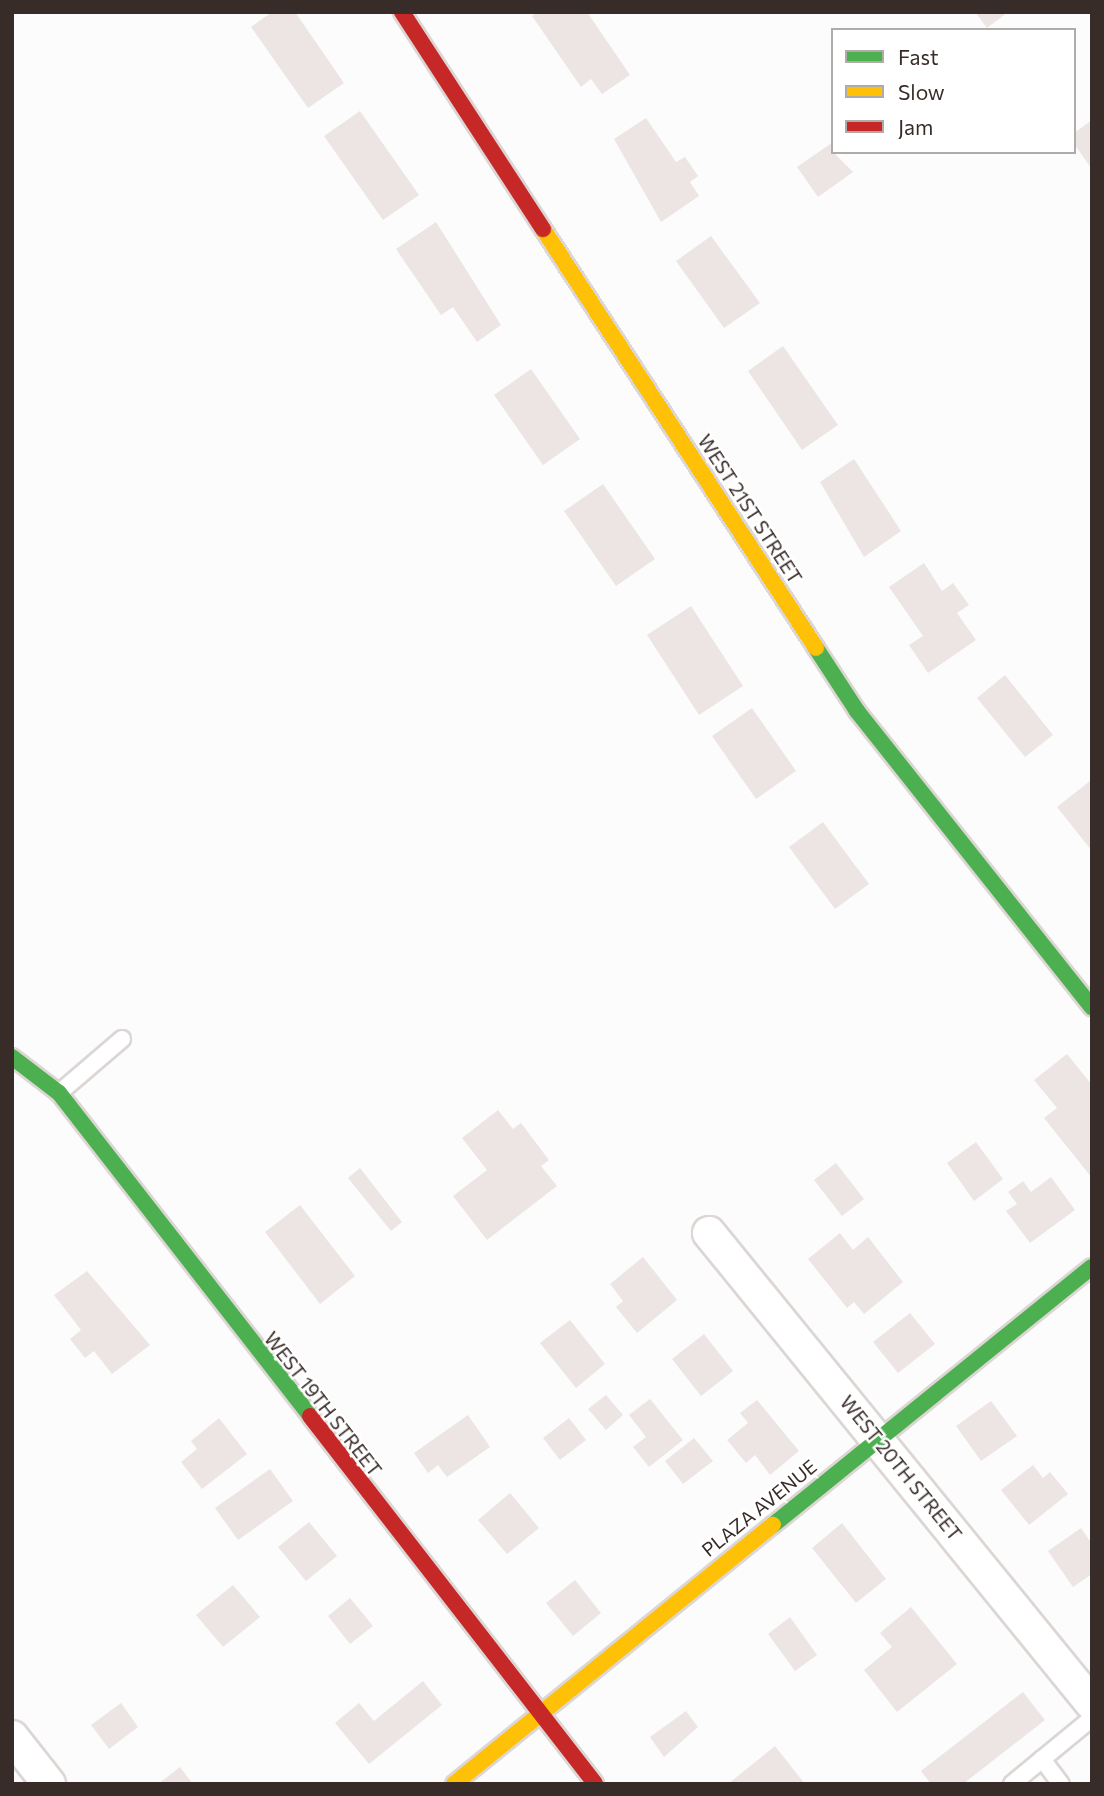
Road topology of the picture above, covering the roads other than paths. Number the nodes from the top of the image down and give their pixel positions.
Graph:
1 (402, 12) edge
2 (1092, 1007) edge
3 (122, 1039) dead end
4 (12, 1057) edge
5 (59, 1093) junction
6 (709, 1233) dead end
7 (1092, 1267) edge
8 (877, 1438) junction
9 (1092, 1704) edge
10 (539, 1715) junction
11 (1092, 1718) edge
12 (12, 1737) edge
13 (1042, 1759) junction
14 (49, 1784) edge
15 (454, 1784) edge
16 (595, 1784) edge
17 (1012, 1784) edge
18 (1061, 1784) edge

1 - 2 street, WEST 21ST STREET
3 - 5 lane
4 - 5 street, WEST 19TH STREET
5 - 10 street, WEST 19TH STREET
6 - 8 street, WEST 20TH STREET
7 - 8 street, PLAZA AVENUE
8 - 9 street, WEST 20TH STREET
8 - 10 street, PLAZA AVENUE
10 - 15 street, PLAZA AVENUE
10 - 16 street, WEST 19TH STREET
11 - 13 lane
12 - 14 street
13 - 17 lane
13 - 18 lane

